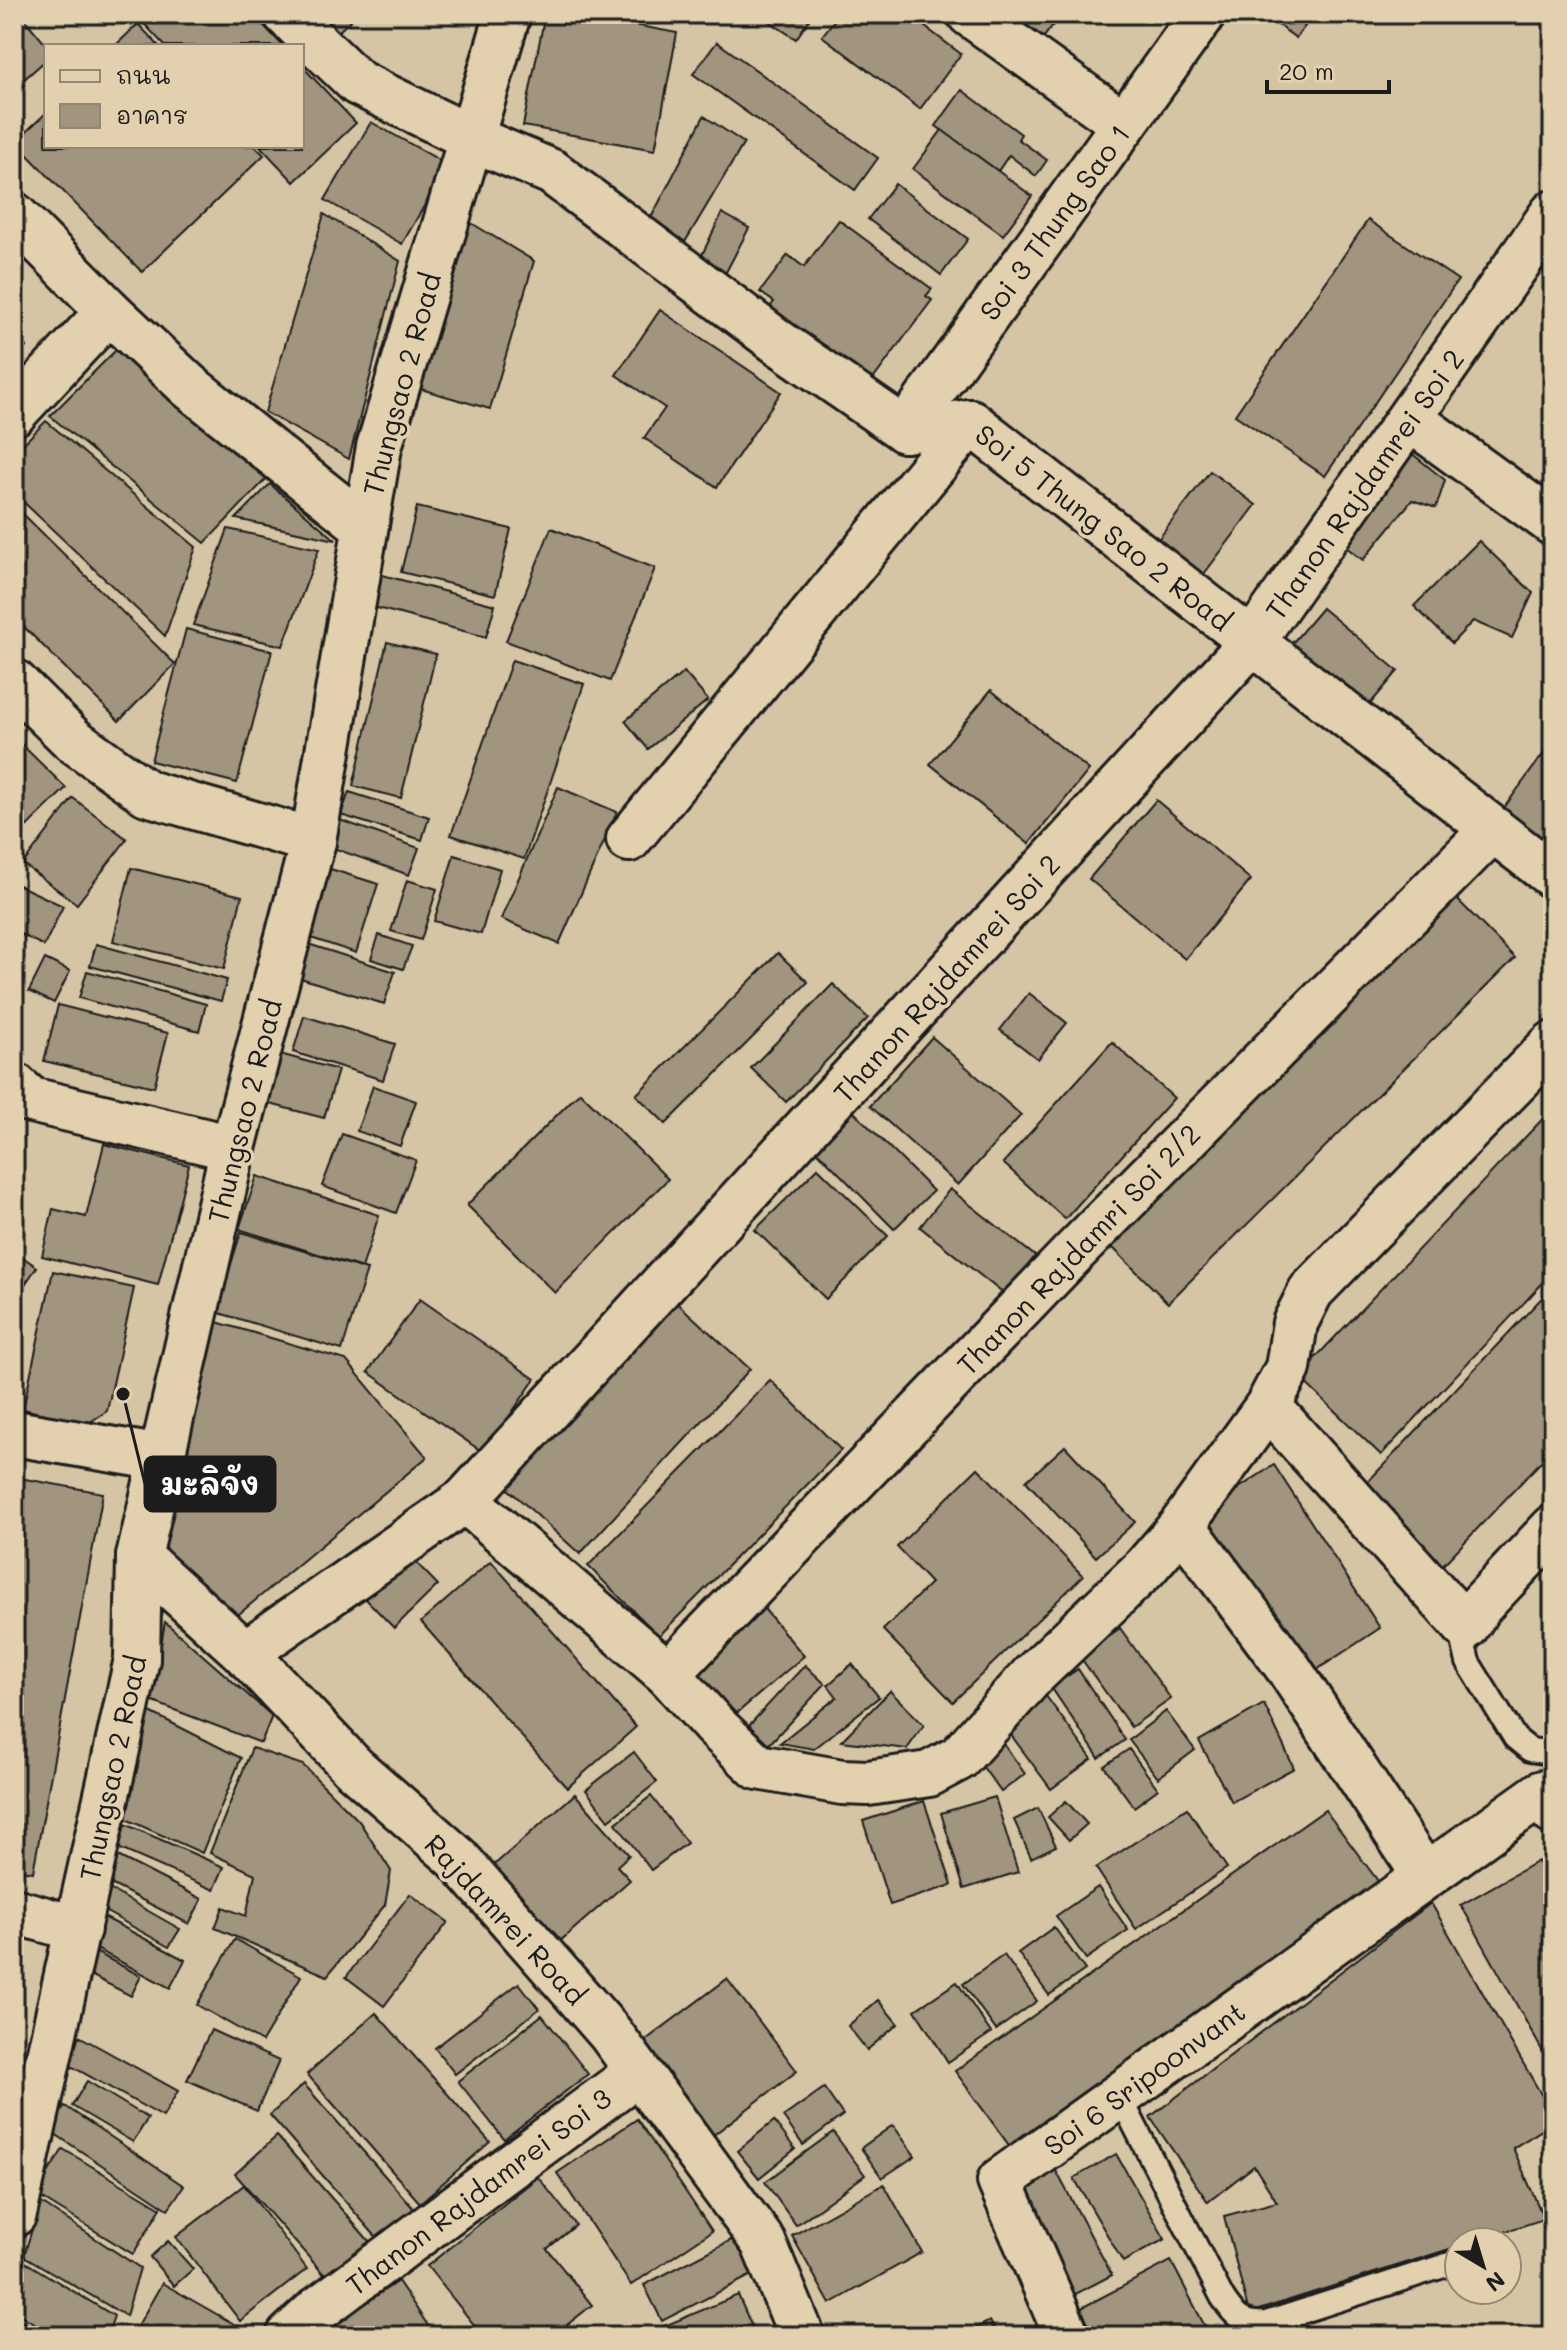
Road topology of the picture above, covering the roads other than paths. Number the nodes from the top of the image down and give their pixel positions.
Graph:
1 (286, 14) edge
2 (508, 14) edge
3 (970, 14) edge
4 (1203, 14) edge
5 (1124, 124) junction
6 (471, 138) junction
7 (1553, 213) edge
8 (14, 215) edge
9 (109, 311) junction
10 (14, 413) edge
11 (1410, 419) junction
12 (970, 422) junction
13 (905, 430) junction
14 (1553, 523) edge
15 (365, 527) junction
16 (1252, 642) junction
17 (14, 682) edge
18 (1493, 829) junction
19 (629, 839) dead end
20 (313, 841) junction
21 (1553, 876) edge
22 (1553, 1044) edge
23 (14, 1085) edge
24 (233, 1148) junction
25 (1268, 1406) junction
26 (14, 1433) edge
27 (162, 1458) junction
28 (465, 1500) junction
29 (1182, 1525) junction
30 (1553, 1528) edge
31 (139, 1557) junction
32 (1466, 1627) junction
33 (245, 1653) junction
34 (668, 1674) junction
35 (1550, 1786) edge
36 (1425, 1876) junction
37 (14, 1911) edge
38 (78, 1929) junction
39 (638, 2072) junction
40 (1119, 2095) junction
41 (14, 2214) edge
42 (1443, 2266) edge
43 (313, 2327) edge
44 (802, 2336) edge
45 (1067, 2336) edge

1 - 6 street
2 - 6 street, Thungsao 2 Road
3 - 5 street
4 - 5 street, Soi 3 Thung Sao 1
5 - 13 street, Soi 3 Thung Sao 1
6 - 13 street
6 - 15 street, Thungsao 2 Road
7 - 11 street, Thanon Rajdamrei Soi 2
8 - 9 street
9 - 10 street
9 - 15 street
11 - 14 street
11 - 16 street, Thanon Rajdamrei Soi 2
12 - 13 street, Soi 5 Thung Sao 2 Road
12 - 16 street, Soi 5 Thung Sao 2 Road
12 - 19 street
15 - 20 street, Thungsao 2 Road
16 - 18 street, Soi 5 Thung Sao 2 Road
16 - 28 street, Thanon Rajdamrei Soi 2
17 - 20 street
18 - 21 street, Soi 5 Thung Sao 2 Road
18 - 34 street, Thanon Rajdamri Soi 2/2
20 - 24 street, Thungsao 2 Road
22 - 25 street
23 - 24 street
24 - 27 street, Thungsao 2 Road
25 - 29 street
25 - 32 street
26 - 27 street
27 - 31 street, Thungsao 2 Road
28 - 33 street, Thanon Rajdamrei Soi 2
28 - 34 street
29 - 34 street
29 - 36 street
30 - 32 street
31 - 33 street, Rajdamrei Road
31 - 38 street, Thungsao 2 Road
32 - 35 lane
33 - 39 street, Rajdamrei Road
35 - 36 street, Soi 6 Sripoonvant
36 - 40 street, Soi 6 Sripoonvant
37 - 38 street
38 - 41 street, Thungsao 2 Road
39 - 43 street, Thanon Rajdamrei Soi 3
39 - 44 street, Rajdamrei Road
40 - 42 lane
40 - 45 street, Soi 6 Sripoonvant

